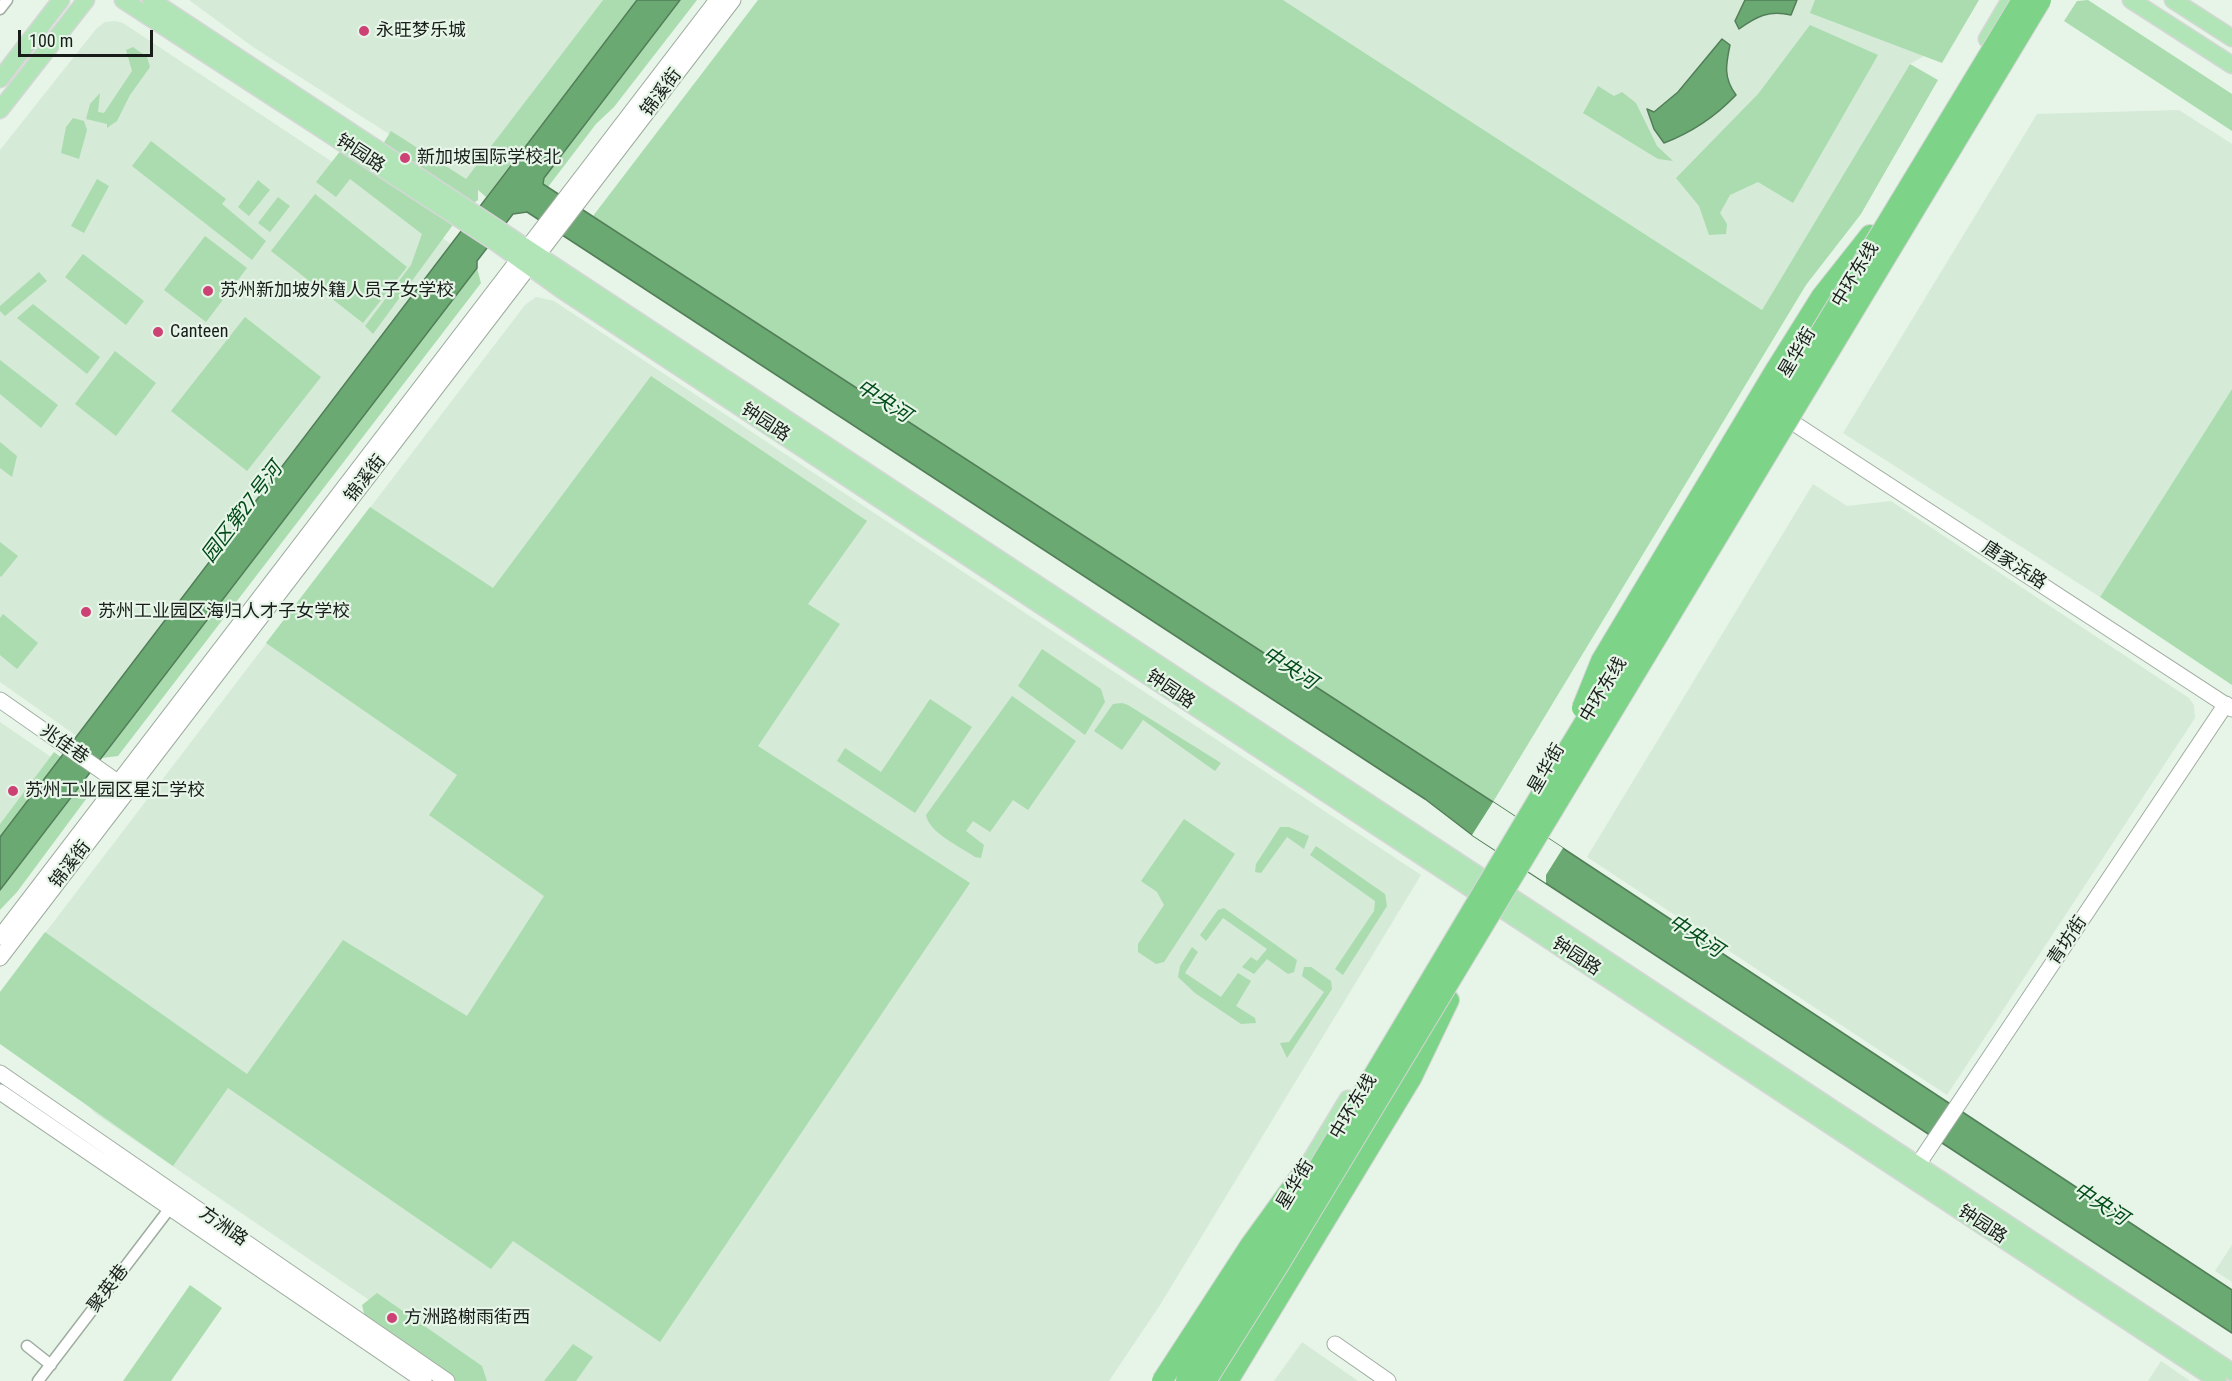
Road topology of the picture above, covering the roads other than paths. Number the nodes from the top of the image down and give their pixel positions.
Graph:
1 (7, 0) edge
2 (61, 0) edge
3 (86, 0) edge
4 (123, 0) edge
5 (151, 0) edge
6 (717, 0) edge
7 (733, 0) edge
8 (2010, 0) edge
9 (2031, 0) edge
10 (2051, 0) edge
11 (2131, 0) edge
12 (2173, 0) edge
13 (0, 9) edge
14 (2232, 38) edge
15 (2023, 46) junction
16 (2232, 66) edge
17 (0, 79) edge
18 (0, 110) edge
19 (1962, 148) junction
20 (571, 200) junction
21 (467, 216) junction
22 (1870, 235) junction
23 (527, 257) junction
24 (1795, 424) junction
25 (0, 700) edge
26 (2229, 706) edge
27 (1561, 761) junction
28 (123, 786) junction
29 (1479, 886) junction
30 (1506, 902) junction
31 (0, 937) edge
32 (0, 958) edge
33 (1449, 1000) junction
34 (0, 1073) edge
35 (0, 1092) edge
36 (1347, 1119) junction
37 (1914, 1171) junction
38 (175, 1202) junction
39 (1335, 1344) dead end
40 (27, 1346) dead end
41 (51, 1365) junction
42 (2232, 1372) edge
43 (38, 1381) edge
44 (424, 1381) edge
45 (447, 1381) edge
46 (1162, 1381) edge
47 (1172, 1381) edge
48 (1186, 1381) edge
49 (1206, 1381) edge
50 (1216, 1381) edge
51 (1228, 1381) edge
52 (1388, 1381) edge
53 (2218, 1381) edge

1 - 13 street
2 - 17 main road
3 - 18 main road
4 - 21 main road, 钟园路
5 - 21 main road, 钟园路
6 - 20 main road, 锦溪街
7 - 20 main road, 锦溪街
8 - 22 main road, 星华街
9 - 15 main road
9 - 19 main road
9 - 27 highway, 中环东线, bridge
9 - 49 highway, 中环东线, bridge
10 - 15 main road, 星华街
11 - 16 main road
12 - 14 main road
15 - 19 main road, 星华街
19 - 24 main road, 星华街
20 - 23 main road, 锦溪街
21 - 23 main road, 钟园路
22 - 27 highway, bridge
22 - 29 main road, 星华街
23 - 28 main road, 锦溪街
23 - 29 main road, 钟园路
24 - 26 main road, 唐家浜路
24 - 30 main road, 星华街
25 - 28 main road, 兆佳巷
26 - 37 main road, 青坊街
27 - 36 highway, 中环东线, bridge
28 - 31 main road, 锦溪街
28 - 32 main road, 锦溪街
29 - 30 main road, 钟园路
29 - 47 main road, 星华街
30 - 33 main road, 星华街
30 - 37 main road, 钟园路
33 - 50 main road, 星华街
33 - 51 highway
34 - 38 main road, 方洲路
35 - 38 main road, 方洲路
36 - 46 highway, bridge
36 - 48 highway, 中环东线, bridge
37 - 42 main road, 钟园路
37 - 53 main road, 钟园路
38 - 41 street, 聚英巷
38 - 44 main road, 方洲路
38 - 45 main road, 方洲路
39 - 52 main road
40 - 41 street
41 - 43 street, 聚英巷

